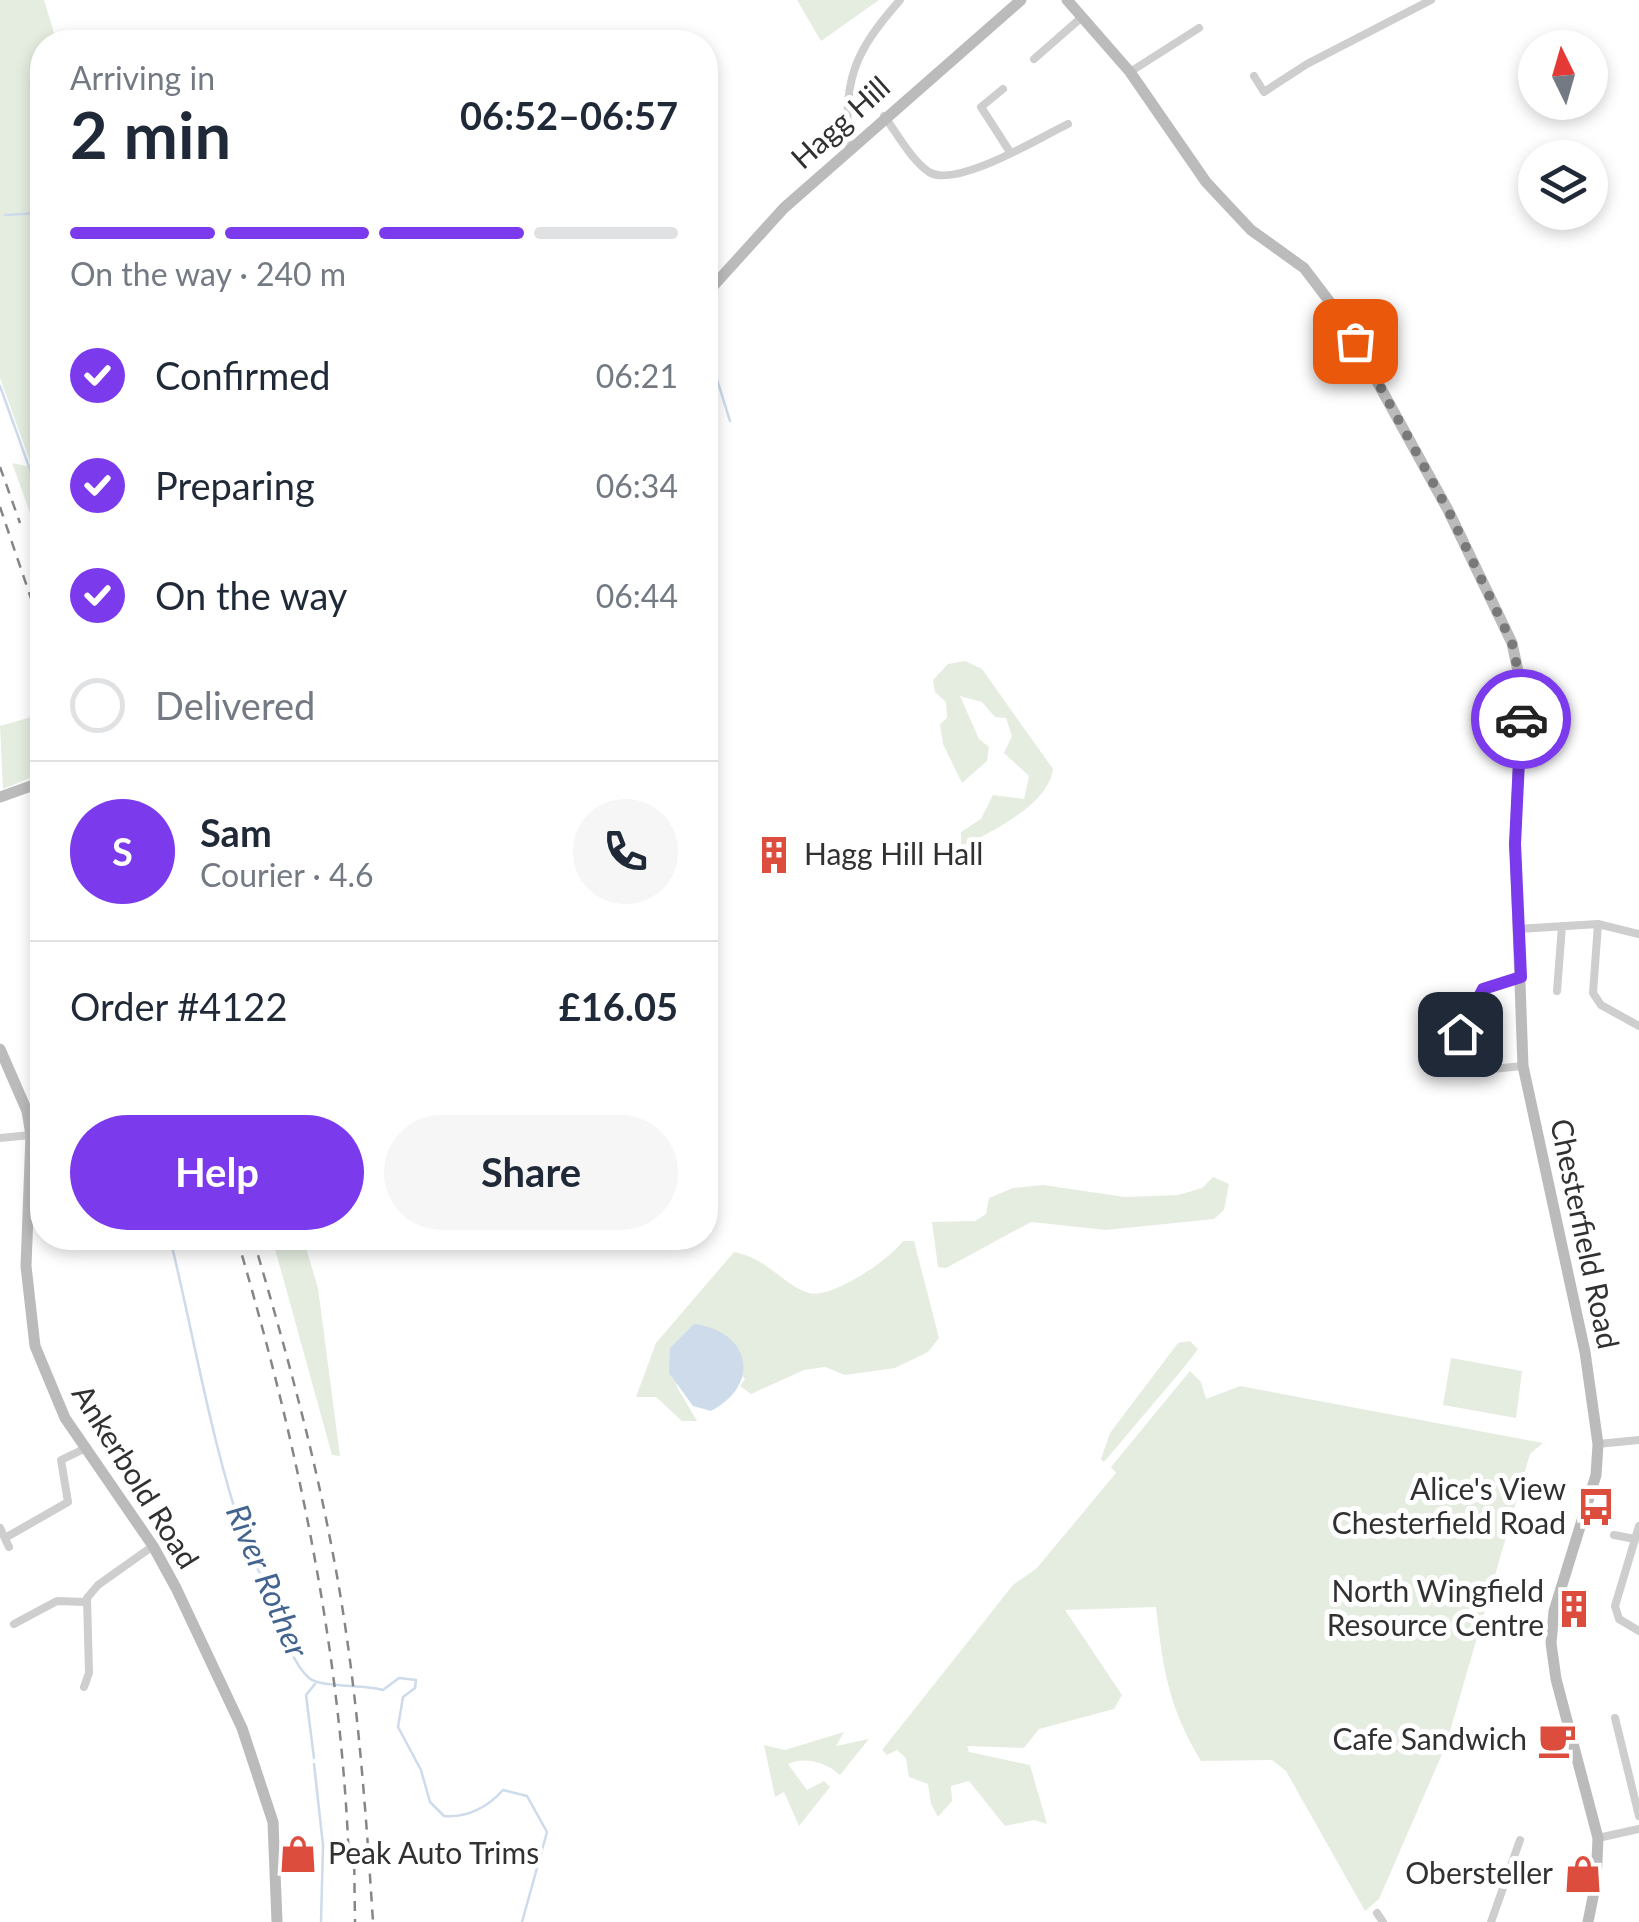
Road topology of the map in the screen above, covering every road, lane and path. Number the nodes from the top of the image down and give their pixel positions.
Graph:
1 (900, 0) edge
2 (1021, 0) edge
3 (1067, 0) edge
4 (1400, 0) edge
5 (1431, 0) edge
6 (1407, 13) junction
7 (1082, 17) junction
8 (1199, 28) dead end
9 (1034, 59) dead end
10 (1130, 72) junction
11 (1254, 76) dead end
12 (1003, 89) dead end
13 (884, 116) junction
14 (1068, 124) dead end
15 (849, 148) junction
16 (1010, 152) junction
17 (718, 281) edge
18 (30, 786) edge
19 (0, 796) edge
20 (1598, 924) junction
21 (1562, 926) junction
22 (1518, 929) junction
23 (1639, 934) edge
24 (1521, 977) junction
25 (1557, 990) dead end
26 (1639, 1026) edge
27 (0, 1049) edge
28 (1523, 1066) junction
29 (30, 1129) edge
30 (30, 1135) edge
31 (0, 1138) edge
32 (30, 1161) edge
33 (1639, 1440) edge
34 (1598, 1444) junction
35 (84, 1449) junction
36 (1639, 1526) edge
37 (0, 1528) edge
38 (1614, 1536) dead end
39 (1634, 1540) junction
40 (153, 1546) junction
41 (86, 1602) junction
42 (14, 1624) dead end
43 (1639, 1631) edge
44 (84, 1687) dead end
45 (1615, 1718) dead end
46 (1639, 1816) edge
47 (1639, 1829) edge
48 (1598, 1838) junction
49 (1520, 1840) dead end
50 (1378, 1913) dead end
51 (277, 1922) edge
52 (1383, 1922) edge
53 (1490, 1922) edge
54 (1588, 1922) edge

1 - 15 street
2 - 13 main road, Hagg Hill
3 - 7 main road
4 - 6 street
5 - 6 street
6 - 11 street
7 - 9 street
7 - 10 main road
8 - 10 street
10 - 22 main road, Chesterfield Road
12 - 16 street
13 - 15 main road, Hagg Hill
13 - 16 street
14 - 16 street
15 - 17 main road, Hagg Hill
18 - 19 main road
20 - 21 street
20 - 23 street
20 - 26 street
21 - 22 street
21 - 25 street
22 - 24 main road, Chesterfield Road
24 - 28 main road, Chesterfield Road
24 - 28 street
27 - 29 main road, Ankerbold Road
28 - 34 main road, Chesterfield Road
30 - 31 street
32 - 35 main road, Ankerbold Road
33 - 34 street
34 - 48 main road, Chesterfield Road
35 - 37 street
35 - 40 main road, Ankerbold Road
36 - 39 street
38 - 39 street
39 - 43 street
40 - 41 street
40 - 51 main road, Ankerbold Road
41 - 42 street
41 - 44 street
45 - 46 street
47 - 48 street
48 - 54 main road, Chesterfield Road
49 - 53 street
50 - 52 street

